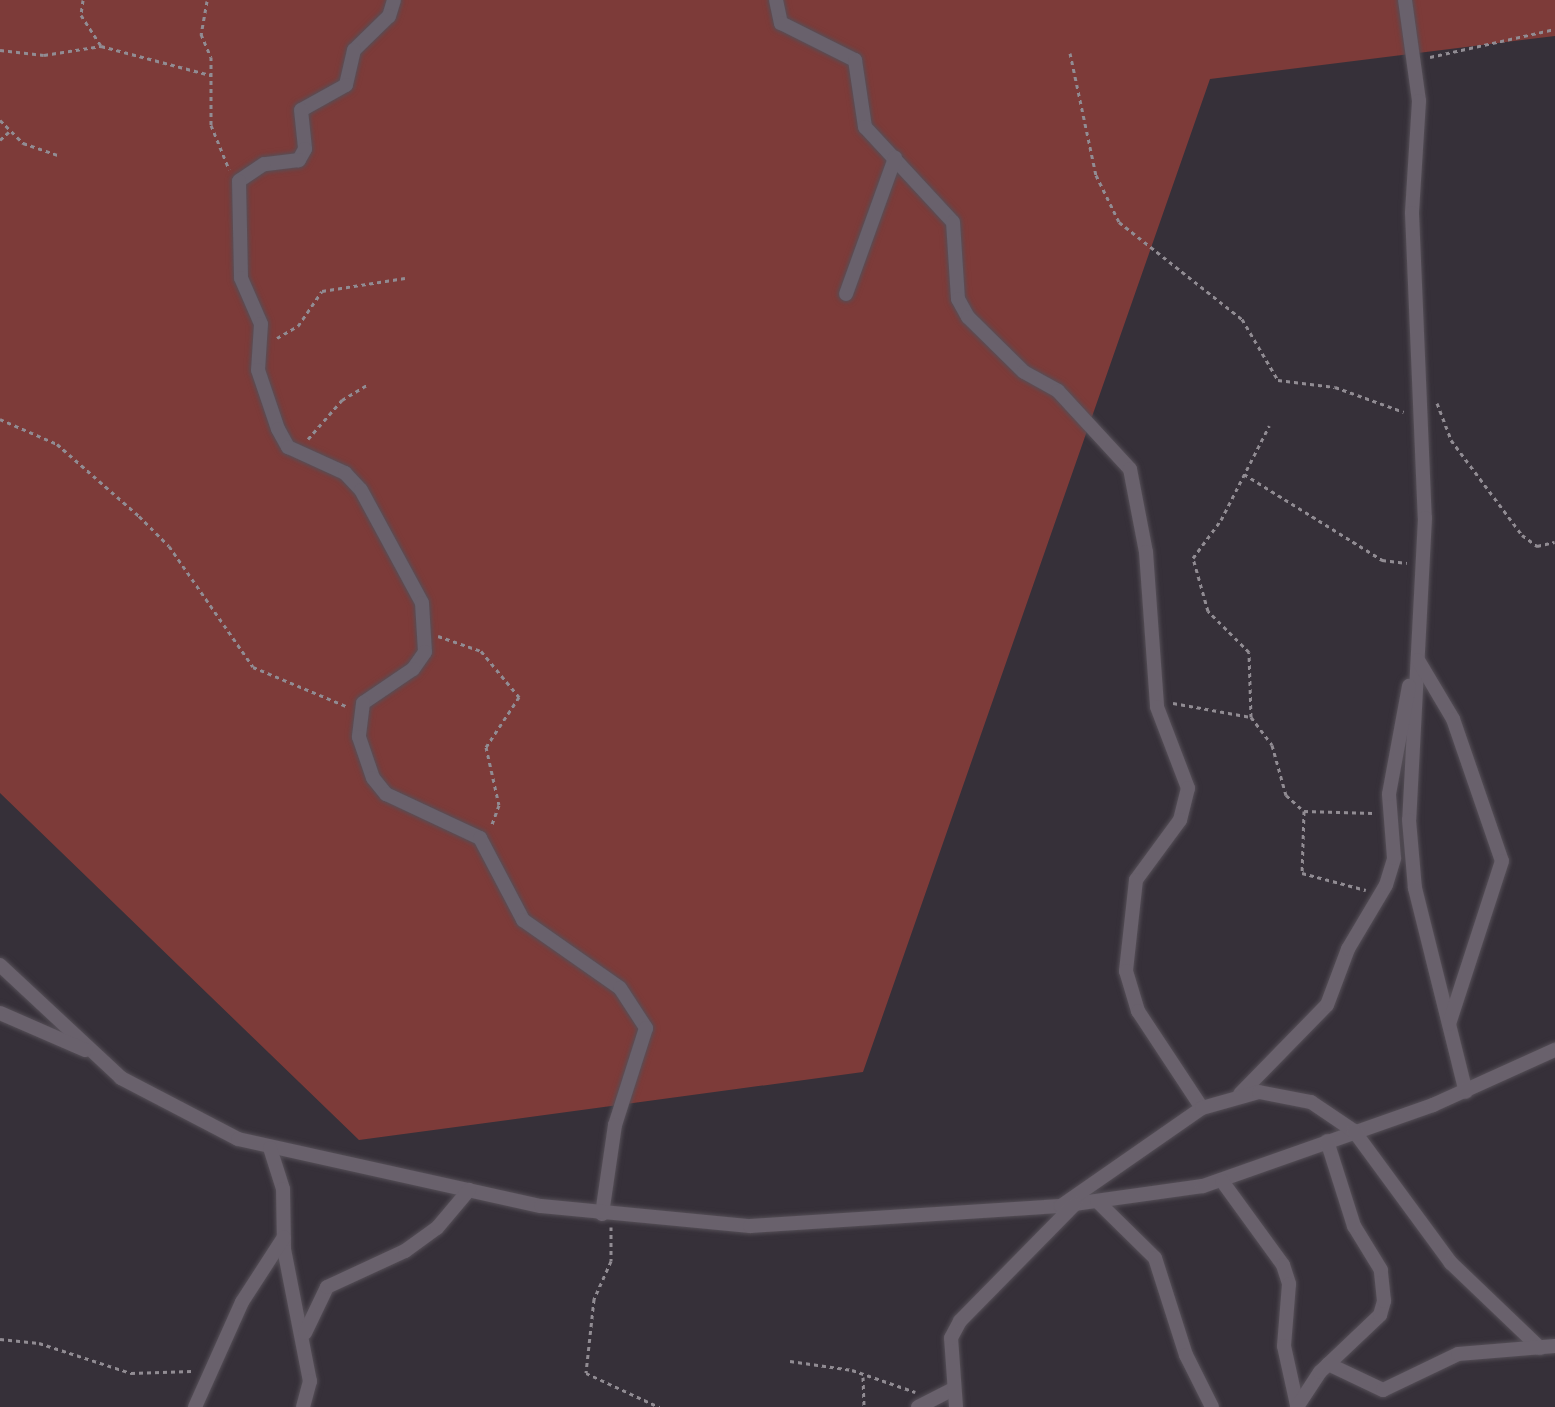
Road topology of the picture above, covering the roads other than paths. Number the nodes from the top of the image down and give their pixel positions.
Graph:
1 (394, 0) edge
2 (776, 0) edge
3 (1403, 2) edge
4 (895, 158) junction
5 (846, 294) dead end
6 (1415, 634) junction
7 (1416, 656) junction
8 (0, 965) edge
9 (0, 1013) edge
10 (1449, 1025) junction
11 (1555, 1050) edge
12 (93, 1053) junction
13 (1466, 1092) junction
14 (1240, 1094) junction
15 (1202, 1108) junction
16 (1354, 1131) junction
17 (1327, 1141) junction
18 (270, 1148) junction
19 (1222, 1181) junction
20 (469, 1190) junction
21 (1097, 1201) junction
22 (1068, 1205) junction
23 (606, 1215) junction
24 (284, 1237) junction
25 (304, 1337) junction
26 (1547, 1347) edge
27 (1328, 1364) junction
28 (952, 1390) junction
29 (924, 1403) edge
30 (195, 1407) edge
31 (303, 1407) edge
32 (956, 1407) edge
33 (1212, 1407) edge
34 (1297, 1407) edge

1 - 23 street
2 - 4 street
3 - 6 street
4 - 5 street
4 - 15 street
6 - 7 street
6 - 14 street
7 - 10 street
7 - 10 street
8 - 12 street
9 - 12 street
10 - 13 street
11 - 13 street
12 - 18 street
13 - 16 street
14 - 15 street
14 - 16 street
15 - 22 street
16 - 17 street
16 - 26 street
17 - 19 street
17 - 27 street
18 - 20 street
18 - 24 street
19 - 21 street
19 - 34 street
20 - 23 street
20 - 25 street
21 - 22 street
21 - 33 street
22 - 23 street
22 - 28 street
24 - 25 street
24 - 30 street
25 - 31 street
26 - 27 street
27 - 34 street
28 - 29 street
28 - 32 street

